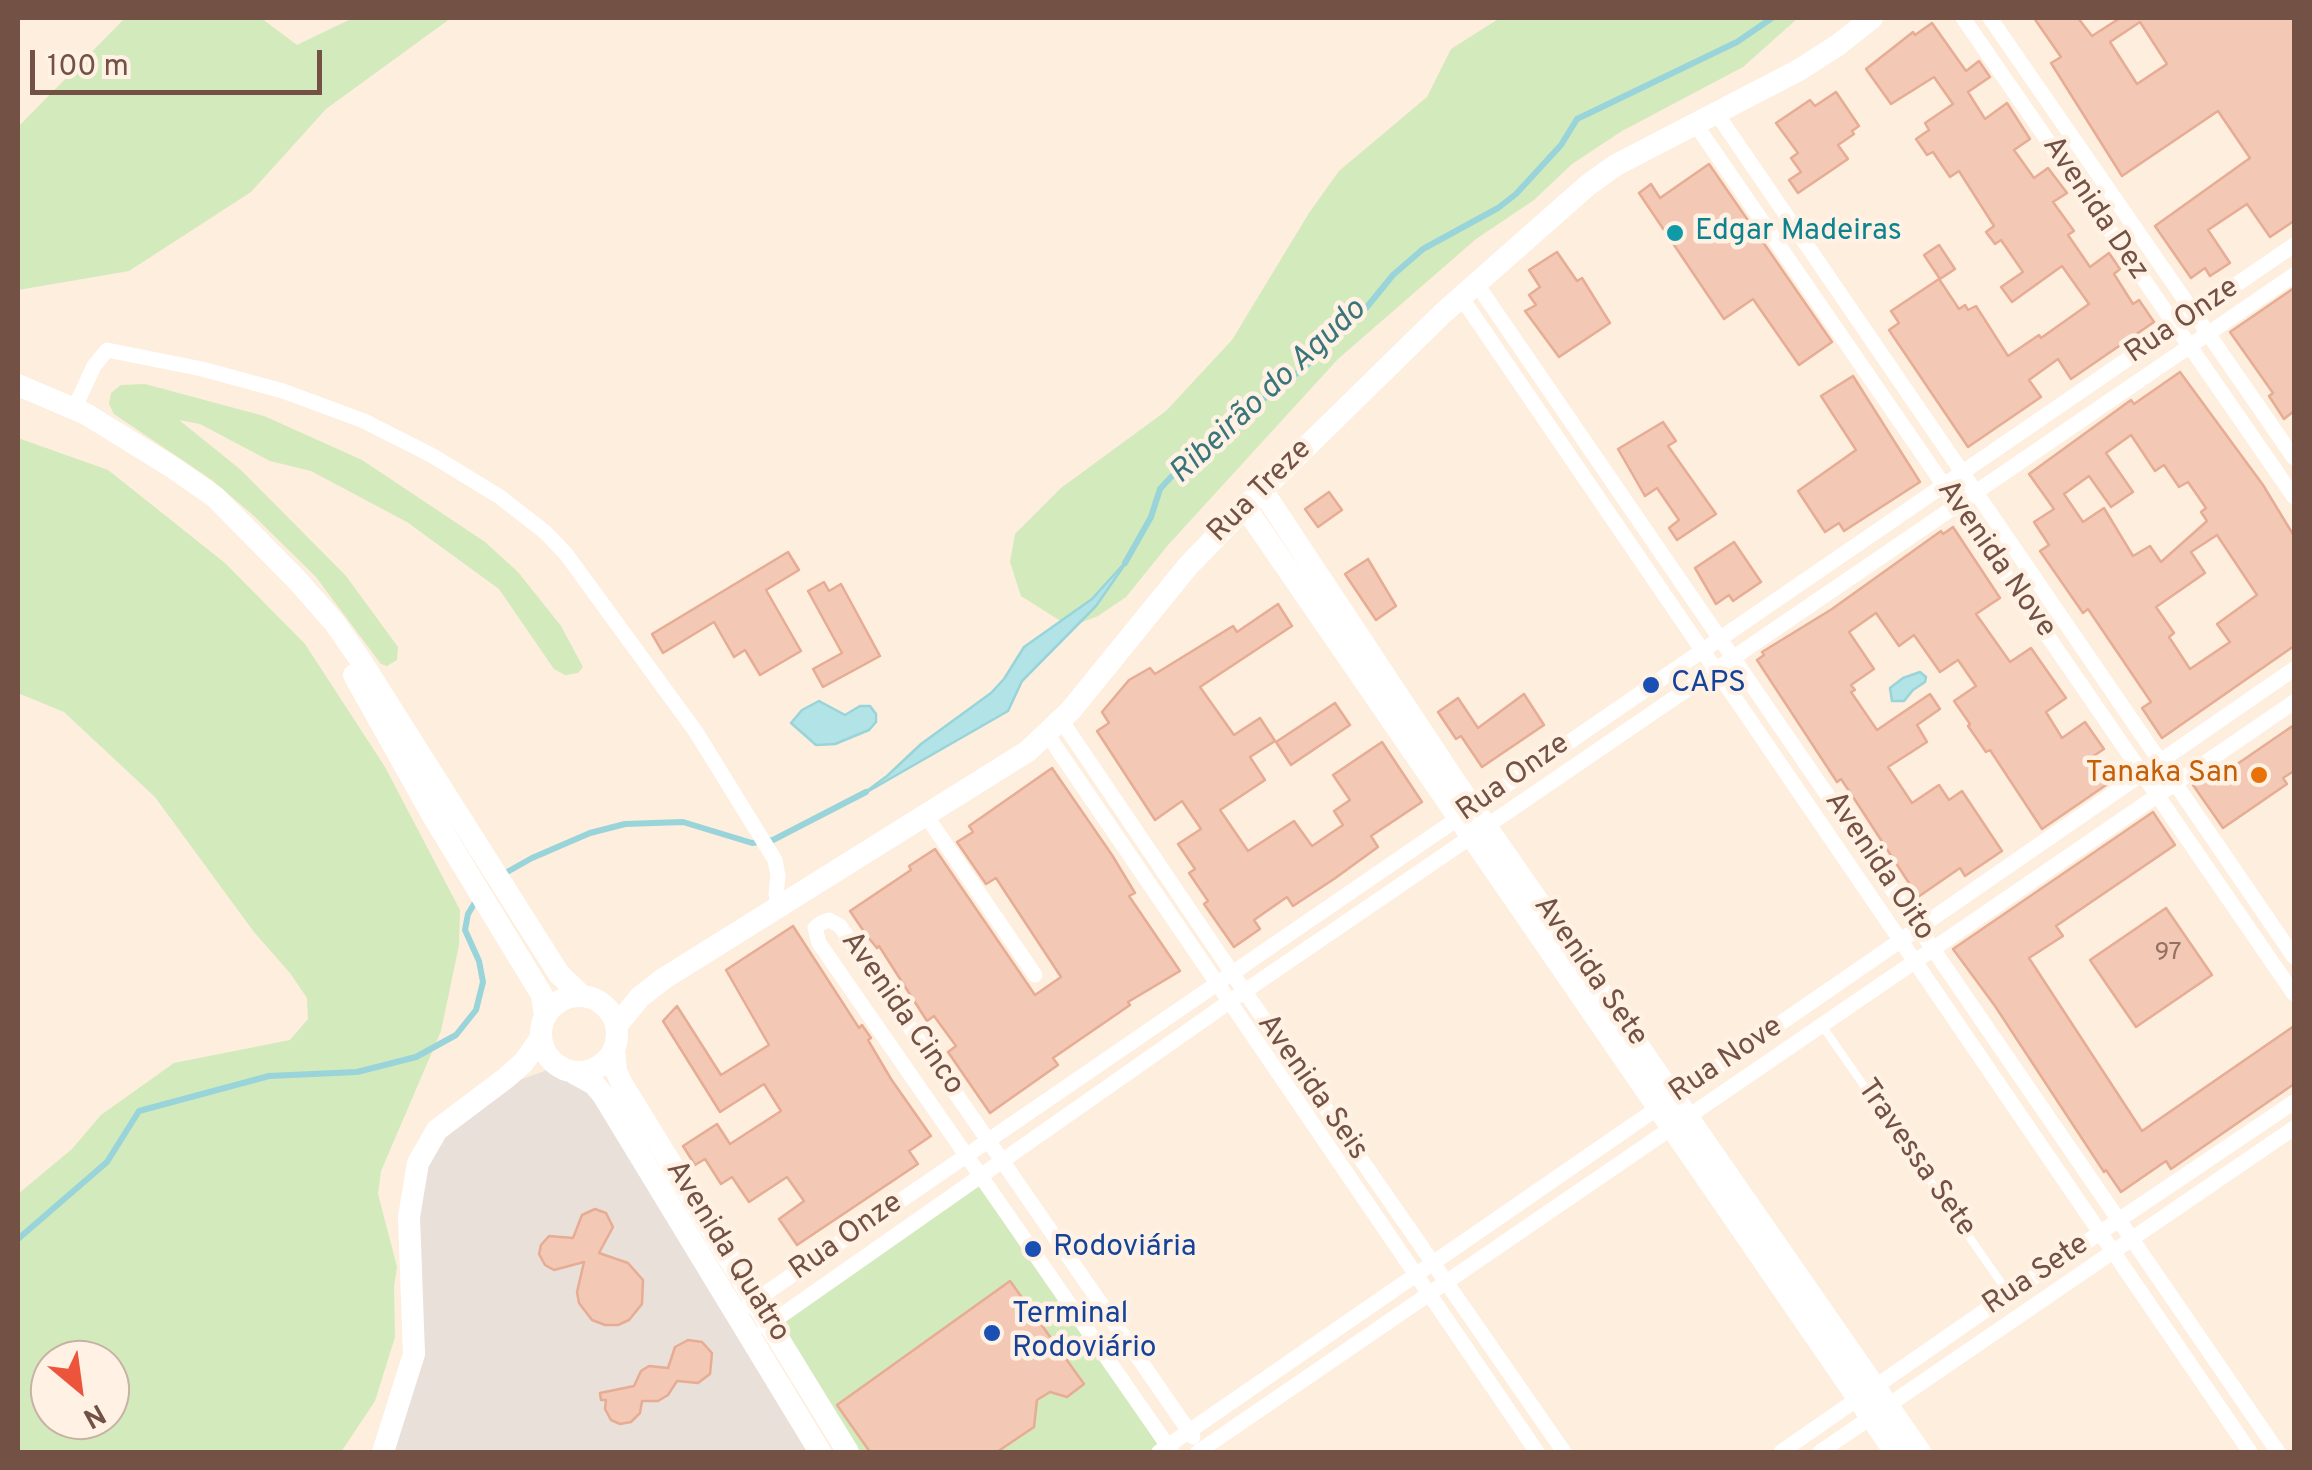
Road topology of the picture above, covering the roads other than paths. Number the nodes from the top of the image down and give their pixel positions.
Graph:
1 (1872, 18) edge
2 (1963, 18) edge
3 (1990, 18) edge
4 (1707, 119) junction
5 (2294, 246) edge
6 (2294, 275) edge
7 (1468, 290) junction
8 (2194, 314) junction
9 (2175, 327) junction
10 (2209, 334) junction
11 (2190, 348) junction
12 (18, 385) edge
13 (74, 409) junction
14 (2294, 458) edge
15 (1961, 474) junction
16 (1943, 486) junction
17 (1262, 490) junction
18 (1976, 494) junction
19 (2294, 497) edge
20 (1959, 506) junction
21 (1244, 507) junction
22 (296, 579) junction
23 (1721, 637) junction
24 (1702, 650) junction
25 (1736, 658) junction
26 (2294, 668) edge
27 (1717, 671) junction
28 (2294, 702) edge
29 (1054, 727) junction
30 (2160, 762) junction
31 (2144, 774) junction
32 (2175, 784) junction
33 (2159, 795) junction
34 (926, 817) junction
35 (1128, 820) junction
36 (1472, 823) junction
37 (1112, 830) junction
38 (1154, 857) junction
39 (1137, 866) junction
40 (780, 907) junction
41 (1921, 928) junction
42 (1902, 941) junction
43 (1933, 948) junction
44 (2294, 957) edge
45 (1916, 960) junction
46 (1232, 973) junction
47 (1035, 975) dead end
48 (663, 979) junction
49 (1217, 984) junction
50 (1244, 992) junction
51 (2294, 994) edge
52 (588, 997) junction
53 (1229, 1002) junction
54 (545, 1015) junction
55 (1821, 1024) junction
56 (617, 1025) junction
57 (540, 1039) junction
58 (614, 1050) junction
59 (568, 1071) junction
60 (496, 1086) junction
61 (2294, 1102) edge
62 (1673, 1112) junction
63 (2294, 1128) edge
64 (1345, 1137) junction
65 (990, 1140) junction
66 (1328, 1148) junction
67 (968, 1154) junction
68 (1003, 1160) junction
69 (982, 1174) junction
70 (1552, 1181) junction
71 (680, 1198) junction
72 (1563, 1200) junction
73 (2119, 1220) junction
74 (700, 1231) junction
75 (2100, 1233) junction
76 (2133, 1239) junction
77 (2114, 1252) junction
78 (1432, 1263) junction
79 (1415, 1276) junction
80 (1445, 1281) junction
81 (2009, 1294) junction
82 (1429, 1295) junction
83 (756, 1300) junction
84 (736, 1314) junction
85 (770, 1323) junction
86 (749, 1337) junction
87 (1516, 1383) junction
88 (1498, 1396) junction
89 (1873, 1403) junction
90 (1190, 1432) junction
91 (1167, 1450) edge
92 (383, 1452) edge
93 (820, 1452) edge
94 (848, 1452) edge
95 (1201, 1452) edge
96 (1537, 1452) edge
97 (1564, 1452) edge
98 (1781, 1452) edge
99 (1820, 1452) edge
100 (1895, 1452) edge
101 (1920, 1452) edge
102 (2250, 1452) edge
103 (2278, 1452) edge

1 - 4 street, Rua Treze
2 - 9 street, Avenida Dez
3 - 8 street, Avenida Dez
4 - 7 street, Rua Treze
4 - 15 street, Avenida Nove
4 - 16 street, Avenida Nove
5 - 8 street, Rua Onze
6 - 10 street, Rua Onze
7 - 17 street, Rua Treze
7 - 23 street, Avenida Oito
7 - 24 street, Avenida Oito
8 - 9 street, Rua Onze
8 - 10 street, Avenida Dez
9 - 11 street, Avenida Dez
9 - 15 street, Rua Onze
10 - 11 street, Rua Onze
10 - 14 street, Avenida Dez
11 - 18 street, Rua Onze
11 - 19 street, Avenida Dez
12 - 13 street
13 - 22 street
13 - 40 street
15 - 16 street, Rua Onze
15 - 18 street, Avenida Nove
16 - 20 street, Avenida Nove
16 - 23 street, Rua Onze
17 - 21 street, Rua Treze
17 - 36 street, Avenida Sete
18 - 20 street, Rua Onze
18 - 30 street, Avenida Nove
20 - 25 street, Rua Onze
20 - 31 street, Avenida Nove
21 - 29 street, Rua Treze
21 - 36 street, Avenida Sete
22 - 52 street
22 - 54 street
23 - 24 street, Rua Onze
23 - 25 street, Avenida Oito
24 - 27 street, Avenida Oito
24 - 36 street, Rua Onze
25 - 27 street, Rua Onze
25 - 41 street, Avenida Oito
26 - 30 street, Rua Nove
27 - 36 street, Rua Onze
27 - 42 street, Avenida Oito
28 - 32 street, Rua Nove
29 - 34 street, Rua Treze
29 - 35 street, Avenida Seis
29 - 37 street, Avenida Seis
30 - 31 street, Rua Nove
30 - 32 street, Avenida Nove
31 - 33 street, Avenida Nove
31 - 41 street, Rua Nove
32 - 33 street, Rua Nove
32 - 44 street, Avenida Nove
33 - 43 street, Rua Nove
33 - 51 street, Avenida Nove
34 - 40 street, Rua Treze
34 - 47 street
35 - 37 street
35 - 38 street, Avenida Seis
36 - 46 street, Rua Onze
36 - 50 street, Rua Onze
36 - 62 street, Avenida Sete
37 - 39 street, Avenida Seis
38 - 39 street
38 - 46 street, Avenida Seis
39 - 49 street, Avenida Seis
40 - 48 street, Rua Treze
41 - 42 street, Rua Nove
41 - 43 street, Avenida Oito
42 - 45 street, Avenida Oito
42 - 62 street, Rua Nove
43 - 45 street, Rua Nove
43 - 73 street, Avenida Oito
45 - 55 street, Rua Nove
45 - 75 street, Avenida Oito
46 - 49 street, Rua Onze
46 - 50 street, Avenida Seis
48 - 52 street, Rua Treze
48 - 56 street, Rua Treze
49 - 53 street, Avenida Seis
49 - 65 street, Rua Onze
50 - 53 street, Rua Onze
50 - 64 street, Avenida Seis
52 - 54 street
52 - 56 street
53 - 66 street, Avenida Seis
53 - 68 street, Rua Onze
54 - 57 street
55 - 62 street, Rua Nove
55 - 81 lane, Travessa Sete
56 - 58 street
57 - 59 street
57 - 60 street
58 - 59 street
58 - 71 street, Avenida Quatro
59 - 60 street
59 - 71 street, Avenida Quatro
60 - 92 street
61 - 73 street, Rua Sete
62 - 70 street, Rua Nove
62 - 72 street, Rua Nove
62 - 89 street, Avenida Sete
63 - 76 street, Rua Sete
64 - 66 street
64 - 78 street, Avenida Seis
65 - 67 street, Rua Onze
65 - 67 street, Avenida Cinco
65 - 68 street, Avenida Cinco
66 - 79 street, Avenida Seis
67 - 69 street, Avenida Cinco
67 - 83 street, Rua Onze
68 - 69 street, Rua Onze
68 - 90 street, Avenida Cinco
69 - 85 street, Rua Onze
69 - 91 street, Avenida Cinco
70 - 72 street
70 - 78 street, Rua Nove
71 - 74 street, Avenida Quatro
72 - 80 street, Rua Nove
73 - 75 street, Rua Sete
73 - 76 street, Avenida Oito
74 - 83 street, Avenida Quatro
74 - 84 street, Avenida Quatro
75 - 77 street, Avenida Oito
75 - 81 street, Rua Sete
76 - 77 street, Rua Sete
76 - 103 street, Avenida Oito
77 - 89 street, Rua Sete
77 - 102 street, Avenida Oito
78 - 79 street, Rua Nove
78 - 80 street, Avenida Seis
79 - 82 street, Avenida Seis
79 - 90 street, Rua Nove
80 - 82 street, Rua Nove
80 - 87 street, Avenida Seis
81 - 89 street, Rua Sete
82 - 88 street, Avenida Seis
82 - 95 street, Rua Nove
83 - 84 street, Rua Onze
83 - 85 street, Avenida Quatro
84 - 86 street, Avenida Quatro
85 - 86 street, Rua Onze
85 - 94 street, Avenida Quatro
86 - 93 street, Avenida Quatro
87 - 88 street
87 - 97 street, Avenida Seis
88 - 96 street, Avenida Seis
89 - 98 street, Rua Sete
89 - 99 street, Rua Sete
89 - 100 street, Avenida Sete
89 - 101 street, Avenida Sete
90 - 91 street, Rua Nove
90 - 95 street, Avenida Cinco

